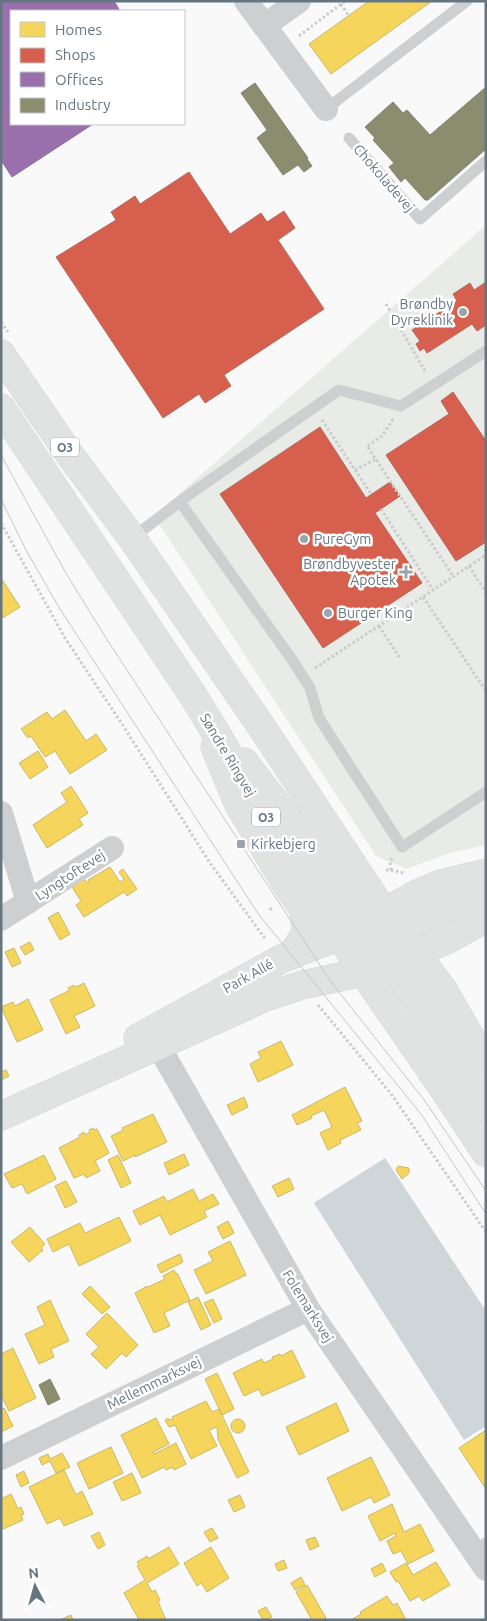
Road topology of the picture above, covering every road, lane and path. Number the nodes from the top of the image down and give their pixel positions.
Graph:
1 (246, 1) edge
2 (299, 1) edge
3 (345, 1) edge
4 (467, 1) edge
5 (341, 4) junction
6 (348, 16) dead end
7 (264, 26) junction
8 (282, 49) junction
9 (326, 109) joint
10 (349, 138) dead end
11 (486, 161) edge
12 (386, 304) dead end
13 (486, 351) edge
14 (1, 354) edge
15 (422, 367) dead end
16 (401, 406) junction
17 (313, 407) junction
18 (1, 408) edge
19 (376, 459) junction
20 (355, 470) junction
21 (371, 494) dead end
22 (180, 502) junction
23 (381, 509) dead end
24 (1, 523) edge
25 (132, 538) junction
26 (486, 555) edge
27 (469, 566) junction
28 (454, 576) junction
29 (433, 590) junction
30 (486, 593) edge
31 (423, 597) junction
32 (379, 626) junction
33 (399, 656) dead end
34 (302, 676) junction
35 (486, 691) edge
36 (194, 697) junction
37 (486, 792) edge
38 (1, 813) edge
39 (402, 847) junction
40 (112, 848) dead end
41 (383, 870) dead end
42 (391, 870) junction
43 (406, 873) dead end
44 (486, 873) edge
45 (486, 892) edge
46 (28, 902) junction
47 (270, 908) dead end
48 (273, 912) dead end
49 (486, 918) edge
50 (1, 919) edge
51 (379, 942) junction
52 (287, 956) junction
53 (302, 985) junction
54 (154, 1038) junction
55 (486, 1064) edge
56 (486, 1107) edge
57 (12, 1111) edge
58 (486, 1153) edge
59 (486, 1232) edge
60 (308, 1309) junction
61 (1, 1458) edge
62 (482, 1554) edge

1 - 7 street
2 - 7 street
3 - 5 path
4 - 9 lane
5 - 6 path
5 - 8 path
7 - 8 street
8 - 9 street
10 - 11 lane, Chokoladevej
12 - 15 path
13 - 16 lane
14 - 25 main road, Søndre Ringvej / O3
16 - 17 lane
16 - 19 path
17 - 20 path
17 - 22 lane
18 - 36 main road, Søndre Ringvej / O3
19 - 20 path
19 - 28 path
20 - 21 path
22 - 25 lane
22 - 34 lane
23 - 29 path
24 - 52 path
25 - 51 main road, Søndre Ringvej / O3
26 - 27 path
27 - 28 path
27 - 30 path
28 - 29 path
29 - 31 path
31 - 32 path
31 - 35 path
32 - 33 path
32 - 34 path
34 - 39 lane
36 - 51 main road, Søndre Ringvej / O3
36 - 52 main road
37 - 39 lane
38 - 46 street, Lyngtoftevej
39 - 42 path
40 - 46 street, Lyngtoftevej
41 - 42 path
42 - 43 path
44 - 51 main road, Park Allé
45 - 51 main road
46 - 50 street, Lyngtoftevej
47 - 48 path
49 - 51 main road, Park Allé
51 - 52 main road, Park Allé
51 - 53 main road, Park Allé
51 - 55 main road, Søndre Ringvej / O3
51 - 56 main road
51 - 58 main road, Søndre Ringvej / O3
52 - 54 main road, Park Allé
53 - 54 main road, Park Allé
53 - 59 path
54 - 57 main road, Park Allé
54 - 60 street, Folemarksvej
60 - 61 street, Mellemmarksvej
60 - 62 street, Folemarksvej

